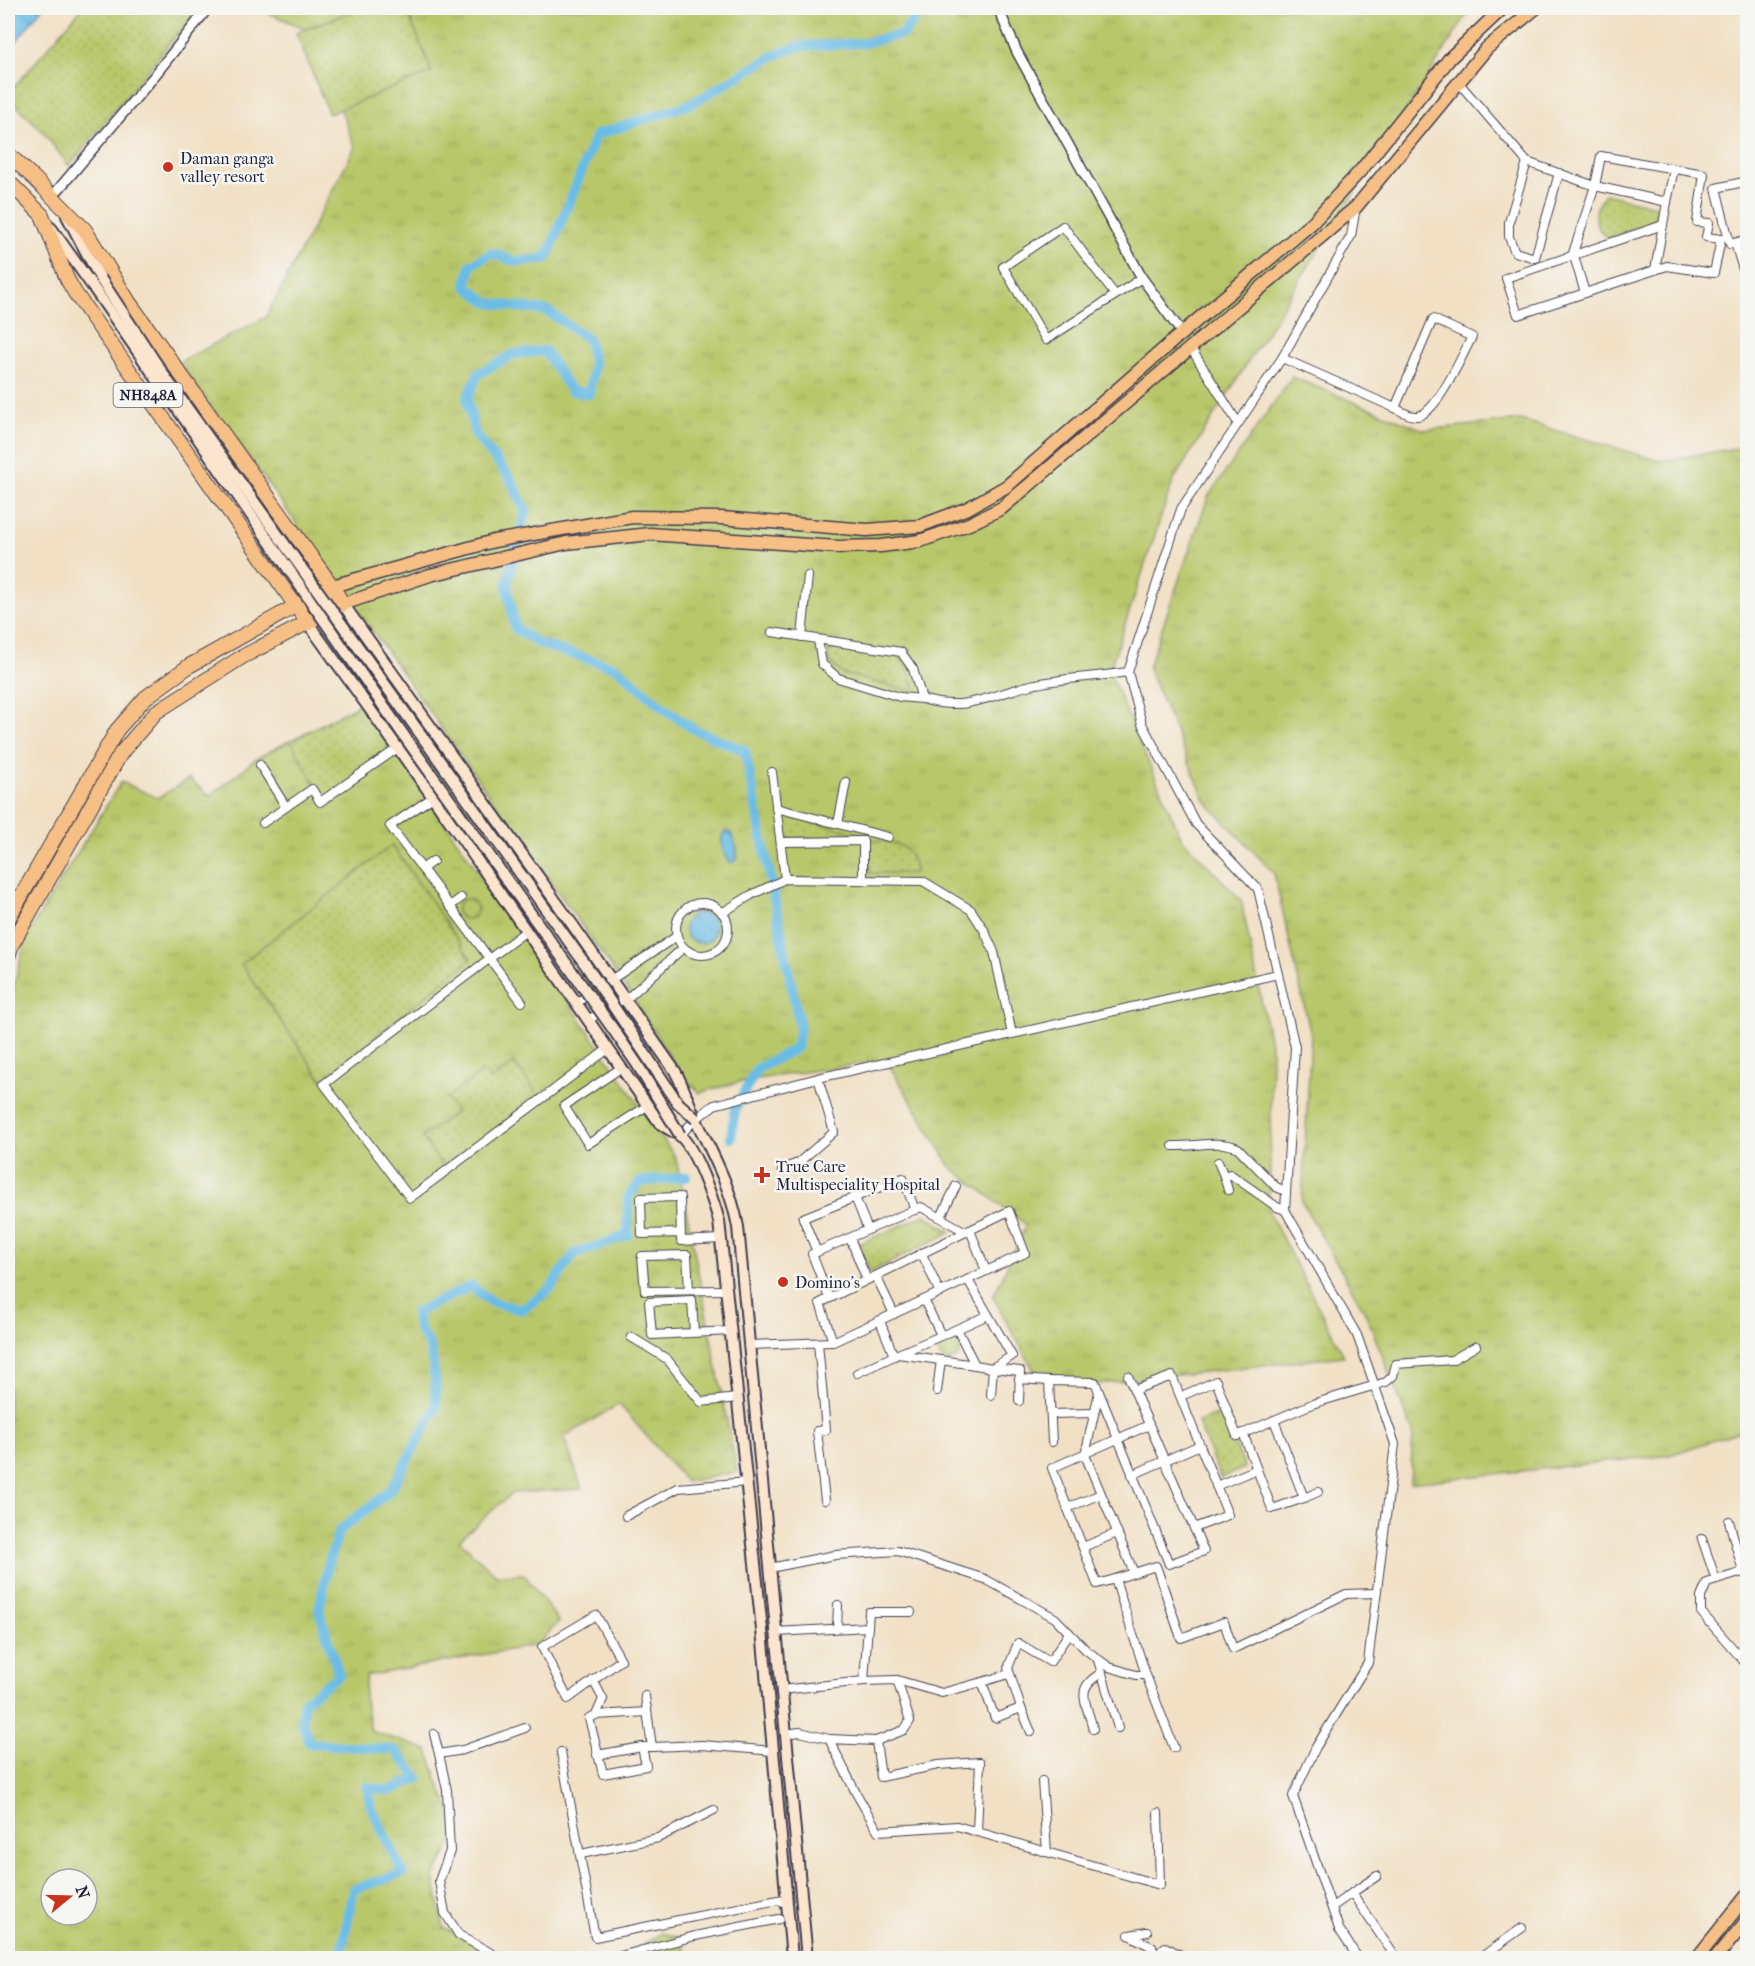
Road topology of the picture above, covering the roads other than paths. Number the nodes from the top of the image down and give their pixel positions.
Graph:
1 (208, 8) edge
2 (998, 8) edge
3 (1503, 8) edge
4 (1536, 8) edge
5 (1459, 83) junction
6 (8, 154) edge
7 (1527, 162) junction
8 (1674, 169) junction
9 (1559, 173) junction
10 (1748, 180) edge
11 (8, 181) edge
12 (1595, 186) junction
13 (52, 197) junction
14 (1667, 202) junction
15 (1356, 207) junction
16 (64, 210) junction
17 (42, 215) junction
18 (1663, 225) junction
19 (1748, 239) edge
20 (1734, 243) junction
21 (1574, 256) junction
22 (1535, 258) junction
23 (1538, 267) junction
24 (1655, 270) junction
25 (1142, 278) junction
26 (95, 281) junction
27 (1748, 286) edge
28 (1585, 293) junction
29 (1115, 296) junction
30 (1182, 333) junction
31 (1190, 346) junction
32 (1282, 358) junction
33 (1395, 408) junction
34 (1239, 423) junction
35 (808, 576) dead end
36 (332, 586) junction
37 (343, 604) junction
38 (296, 606) junction
39 (308, 623) junction
40 (772, 632) dead end
41 (802, 637) junction
42 (818, 640) junction
43 (1128, 672) junction
44 (922, 699) junction
45 (398, 748) junction
46 (260, 765) dead end
47 (772, 772) dead end
48 (846, 782) dead end
49 (433, 797) junction
50 (285, 807) junction
51 (776, 808) junction
52 (263, 823) dead end
53 (838, 824) junction
54 (864, 831) junction
55 (888, 837) dead end
56 (863, 841) junction
57 (781, 842) junction
58 (433, 861) dead end
59 (422, 869) junction
60 (785, 879) junction
61 (863, 880) junction
62 (460, 898) dead end
63 (450, 906) junction
64 (722, 913) junction
65 (8, 918) edge
66 (526, 931) junction
67 (677, 936) junction
68 (683, 948) junction
69 (8, 957) edge
70 (489, 958) junction
71 (1278, 974) junction
72 (612, 980) junction
73 (625, 998) junction
74 (522, 1002) dead end
75 (576, 1003) junction
76 (588, 1020) junction
77 (1012, 1034) junction
78 (609, 1048) junction
79 (621, 1068) junction
80 (818, 1078) junction
81 (647, 1106) junction
82 (696, 1119) junction
83 (680, 1135) junction
84 (1173, 1146) dead end
85 (1218, 1162) dead end
86 (782, 1169) dead end
87 (1224, 1176) junction
88 (956, 1186) dead end
89 (1228, 1190) dead end
90 (1286, 1191) junction
91 (855, 1197) junction
92 (915, 1210) junction
93 (1285, 1210) junction
94 (940, 1217) junction
95 (868, 1230) junction
96 (968, 1231) junction
97 (681, 1233) junction
98 (850, 1238) junction
99 (721, 1239) junction
100 (817, 1252) junction
101 (922, 1254) junction
102 (986, 1271) junction
103 (876, 1276) junction
104 (867, 1280) junction
105 (968, 1280) junction
106 (689, 1290) junction
107 (726, 1290) junction
108 (940, 1293) junction
109 (829, 1298) junction
110 (924, 1300) junction
111 (894, 1314) junction
112 (988, 1315) junction
113 (880, 1321) junction
114 (957, 1329) junction
115 (730, 1331) junction
116 (694, 1333) junction
117 (941, 1335) junction
118 (631, 1337) dead end
119 (833, 1342) junction
120 (818, 1343) junction
121 (748, 1345) junction
122 (1476, 1346) dead end
123 (732, 1347) junction
124 (896, 1355) junction
125 (941, 1360) junction
126 (975, 1365) junction
127 (993, 1368) junction
128 (857, 1373) dead end
129 (1128, 1376) dead end
130 (1019, 1379) junction
131 (1049, 1381) junction
132 (1375, 1386) junction
133 (1134, 1390) junction
134 (937, 1391) dead end
135 (1099, 1392) junction
136 (1186, 1394) dead end
137 (991, 1395) dead end
138 (737, 1398) junction
139 (1018, 1401) dead end
140 (1094, 1413) junction
141 (1050, 1414) junction
142 (1274, 1420) junction
143 (1149, 1425) junction
144 (1243, 1433) junction
145 (1118, 1439) junction
146 (1052, 1442) dead end
147 (1200, 1445) junction
148 (1085, 1455) junction
149 (1165, 1461) junction
150 (1257, 1469) junction
151 (1132, 1475) junction
152 (747, 1482) junction
153 (1216, 1485) junction
154 (1318, 1492) dead end
155 (1101, 1494) junction
156 (1304, 1498) junction
157 (825, 1500) dead end
158 (1067, 1508) junction
159 (626, 1516) dead end
160 (1729, 1521) dead end
161 (1194, 1528) junction
162 (1117, 1533) junction
163 (1702, 1539) dead end
164 (1083, 1547) junction
165 (1169, 1564) junction
166 (1156, 1566) junction
167 (770, 1568) junction
168 (1134, 1573) junction
169 (1115, 1579) junction
170 (1716, 1580) junction
171 (1376, 1593) junction
172 (838, 1605) dead end
173 (911, 1612) dead end
174 (868, 1627) junction
175 (837, 1628) junction
176 (776, 1632) junction
177 (1070, 1633) junction
178 (1098, 1660) junction
179 (1748, 1666) edge
180 (1102, 1673) junction
181 (1009, 1674) junction
182 (1146, 1675) junction
183 (593, 1680) junction
184 (897, 1680) junction
185 (864, 1682) junction
186 (982, 1682) junction
187 (781, 1690) junction
188 (645, 1696) dead end
189 (1022, 1708) junction
190 (647, 1712) junction
191 (596, 1715) junction
192 (525, 1728) dead end
193 (1118, 1728) dead end
194 (1093, 1729) dead end
195 (1031, 1732) dead end
196 (434, 1734) dead end
197 (785, 1734) junction
198 (829, 1739) junction
199 (876, 1742) junction
200 (642, 1746) junction
201 (651, 1747) junction
202 (1174, 1748) dead end
203 (773, 1751) junction
204 (561, 1752) dead end
205 (439, 1754) junction
206 (597, 1755) junction
207 (1042, 1781) dead end
208 (714, 1810) dead end
209 (1158, 1814) dead end
210 (977, 1832) junction
211 (1047, 1852) junction
212 (581, 1854) junction
213 (1377, 1876) dead end
214 (1352, 1893) junction
215 (1748, 1894) edge
216 (786, 1903) junction
217 (1332, 1907) junction
218 (1748, 1919) edge
219 (779, 1920) dead end
220 (804, 1925) junction
221 (789, 1927) junction
222 (1522, 1928) dead end
223 (1147, 1932) dead end
224 (500, 1959) edge
225 (613, 1959) edge
226 (792, 1959) edge
227 (807, 1959) edge
228 (1182, 1959) edge
229 (1358, 1959) edge
230 (1396, 1959) edge
231 (1480, 1959) edge
232 (1697, 1959) edge
233 (1716, 1959) edge

1 - 13 street
2 - 25 street
3 - 30 main road
4 - 5 main road
5 - 7 street
5 - 15 main road
6 - 13 highway
7 - 9 street
7 - 22 street
8 - 12 street
8 - 14 street
8 - 24 street
9 - 12 street
9 - 22 street
10 - 20 street
11 - 17 highway, NH848A
12 - 14 street
12 - 21 street
13 - 16 highway
14 - 18 street
15 - 31 main road
15 - 32 street
16 - 26 main road
16 - 36 highway
17 - 26 main road
17 - 38 highway, NH848A
18 - 21 street
18 - 24 street
19 - 20 street
20 - 27 street
21 - 23 street
21 - 28 street
22 - 23 street
23 - 28 street
24 - 28 street
25 - 29 street
25 - 30 street
26 - 82 main road, bridge
26 - 83 main road, bridge
29 - 29 street
30 - 36 main road
31 - 34 street
31 - 37 main road
32 - 33 street
32 - 34 street
33 - 33 street
34 - 43 street
35 - 41 street
36 - 37 highway
36 - 38 highway
37 - 39 highway
37 - 72 main road
38 - 39 highway, NH848A
38 - 65 highway
39 - 45 main road
39 - 69 highway
40 - 41 street
41 - 42 street
42 - 44 street
42 - 44 street
43 - 44 street
43 - 71 street
45 - 49 main road
45 - 50 street
46 - 50 street
47 - 51 street
48 - 53 street
49 - 59 street
49 - 66 main road
50 - 52 street
51 - 53 street
51 - 57 street
53 - 54 street
54 - 55 street
54 - 56 street
56 - 57 street
56 - 61 street
57 - 60 street
58 - 59 street
59 - 63 street
60 - 61 street
60 - 64 street
61 - 77 street
62 - 63 street
63 - 70 street
64 - 67 street
64 - 68 street
66 - 70 street
66 - 75 main road
67 - 68 street
67 - 72 street
68 - 73 street
70 - 74 street
70 - 78 street
71 - 77 street
71 - 90 street
72 - 73 main road
72 - 75 street
73 - 76 street
73 - 82 main road
75 - 76 main road
76 - 78 main road
77 - 80 street
78 - 79 main road
79 - 81 main road
79 - 81 street
80 - 82 street
80 - 86 street
81 - 83 main road
82 - 83 street
82 - 121 main road
83 - 99 main road
84 - 90 street
85 - 87 street
87 - 89 street
87 - 93 street
88 - 94 street
90 - 93 street
91 - 92 street
91 - 95 street
91 - 100 street
92 - 94 street
92 - 95 street
93 - 132 street
94 - 96 street
95 - 98 street
96 - 101 street
96 - 102 street
96 - 102 street
97 - 97 street
97 - 99 street
98 - 100 street
98 - 104 street
99 - 107 main road
100 - 109 street
101 - 103 street
101 - 108 street
102 - 105 street
103 - 104 street
103 - 111 street
104 - 109 street
105 - 108 street
105 - 112 street
106 - 106 street
106 - 107 street
107 - 115 main road
108 - 110 street
109 - 119 street
110 - 111 street
110 - 117 street
111 - 113 street
112 - 114 street
112 - 127 street
113 - 119 street
113 - 124 street
114 - 117 street
114 - 126 street
115 - 116 street
115 - 123 main road
116 - 116 street
117 - 124 street
118 - 138 street
119 - 120 street
120 - 121 street
120 - 157 street
121 - 123 main road
121 - 167 main road
122 - 132 street
123 - 138 main road
124 - 125 street
124 - 128 street
125 - 126 street
125 - 134 street
126 - 127 street
127 - 130 street
127 - 137 street
129 - 133 street
130 - 131 street
130 - 139 street
131 - 135 street
131 - 141 street
132 - 142 street
132 - 171 street
133 - 143 street
133 - 147 street
135 - 140 street
135 - 145 street
136 - 144 street
138 - 152 main road
140 - 141 street
140 - 148 street
141 - 146 street
142 - 144 street
142 - 156 street
143 - 145 street
143 - 149 street
144 - 150 street
145 - 148 street
145 - 151 street
147 - 149 street
147 - 153 street
148 - 155 street
148 - 158 street
149 - 151 street
149 - 161 street
150 - 153 street
150 - 156 street
151 - 165 street
152 - 159 street
152 - 203 main road
153 - 161 street
154 - 156 street
155 - 158 street
155 - 162 street
158 - 164 street
160 - 170 street
161 - 165 street
162 - 164 street
162 - 168 street
163 - 170 street
164 - 169 street
165 - 166 street
166 - 168 street
166 - 171 street
167 - 176 main road
167 - 177 street
168 - 169 street
169 - 182 street
170 - 179 street
171 - 217 street
172 - 175 street
173 - 174 street
174 - 175 street
174 - 185 street
175 - 176 street
176 - 187 main road
177 - 178 street
177 - 181 street
178 - 180 street
178 - 182 street
180 - 193 street
180 - 194 street
181 - 186 street
181 - 189 street
182 - 202 street
183 - 183 street
183 - 191 street
184 - 185 street
184 - 186 street
184 - 199 street
185 - 187 street
186 - 189 street
187 - 197 main road
188 - 190 street
189 - 195 street
190 - 191 street
190 - 201 street
191 - 206 street
192 - 205 street
196 - 205 street
197 - 198 street
197 - 220 main road
198 - 199 street
198 - 210 street
199 - 210 street
200 - 201 street
200 - 206 street
200 - 206 street
201 - 203 street
203 - 216 main road
204 - 212 street
205 - 224 street
207 - 211 street
208 - 212 street
209 - 211 street
210 - 211 street
212 - 216 street
213 - 214 street
214 - 217 street
214 - 230 street
215 - 232 main road
216 - 221 main road
217 - 229 street
218 - 233 main road
219 - 225 street
220 - 221 main road
220 - 227 main road
221 - 226 main road
222 - 231 street
223 - 228 street

